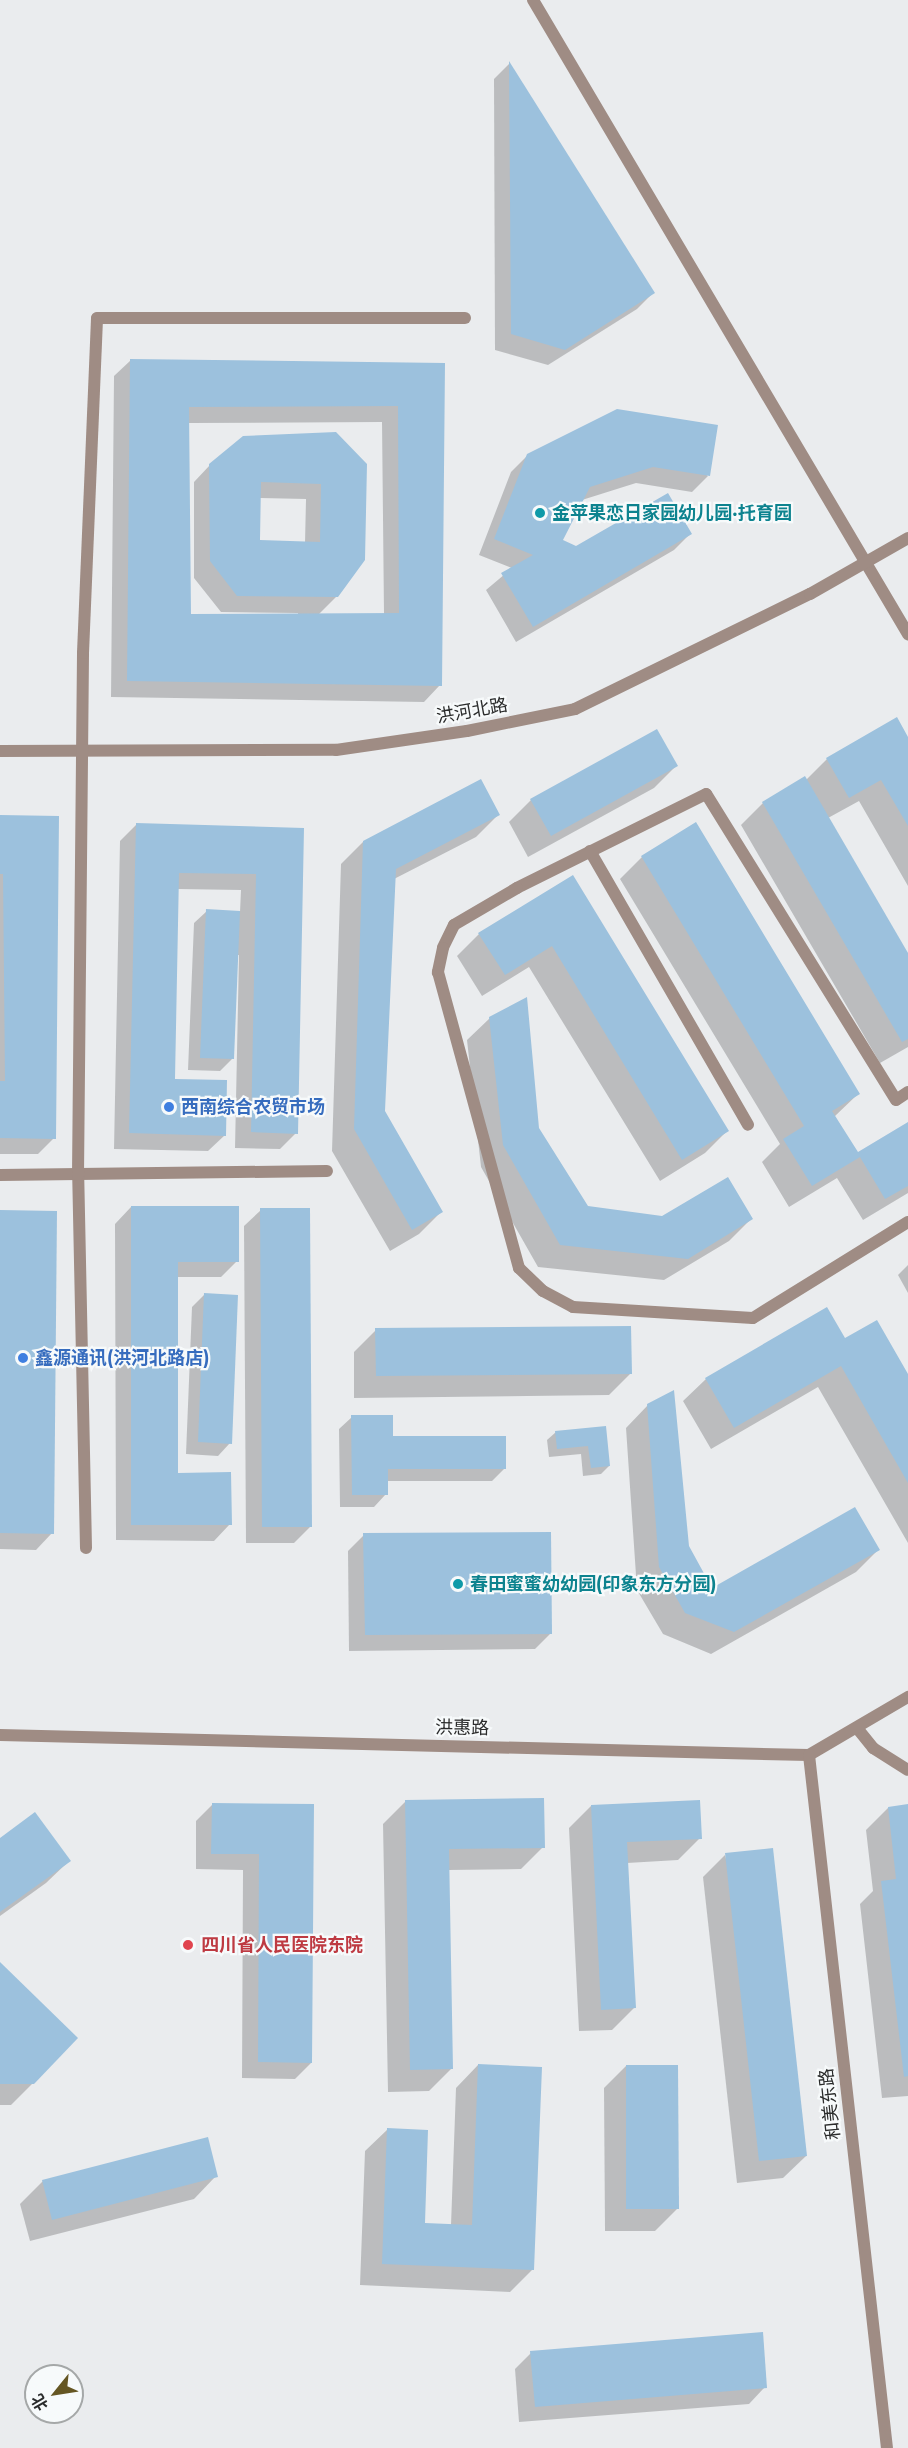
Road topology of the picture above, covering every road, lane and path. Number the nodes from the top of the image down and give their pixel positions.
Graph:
1 (533, 0) edge
2 (465, 318) dead end
3 (908, 538) edge
4 (866, 562) junction
5 (908, 634) edge
6 (0, 752) edge
7 (82, 752) junction
8 (590, 851) junction
9 (908, 1092) edge
10 (747, 1125) dead end
11 (327, 1171) dead end
12 (0, 1174) edge
13 (78, 1175) junction
14 (908, 1222) edge
15 (86, 1548) dead end
16 (908, 1697) edge
17 (857, 1728) junction
18 (0, 1735) edge
19 (809, 1755) junction
20 (908, 1770) edge
21 (887, 2448) edge

1 - 4 street
2 - 7 street
3 - 4 street, 洪河北路
4 - 5 street
4 - 7 street, 洪河北路
6 - 7 street, 洪河北路
7 - 13 street
8 - 9 street
8 - 10 street
8 - 14 street
11 - 13 street
12 - 13 street
13 - 15 street
16 - 17 street
17 - 19 street
17 - 20 street
18 - 19 street, 洪惠路
19 - 21 street, 和美东路

